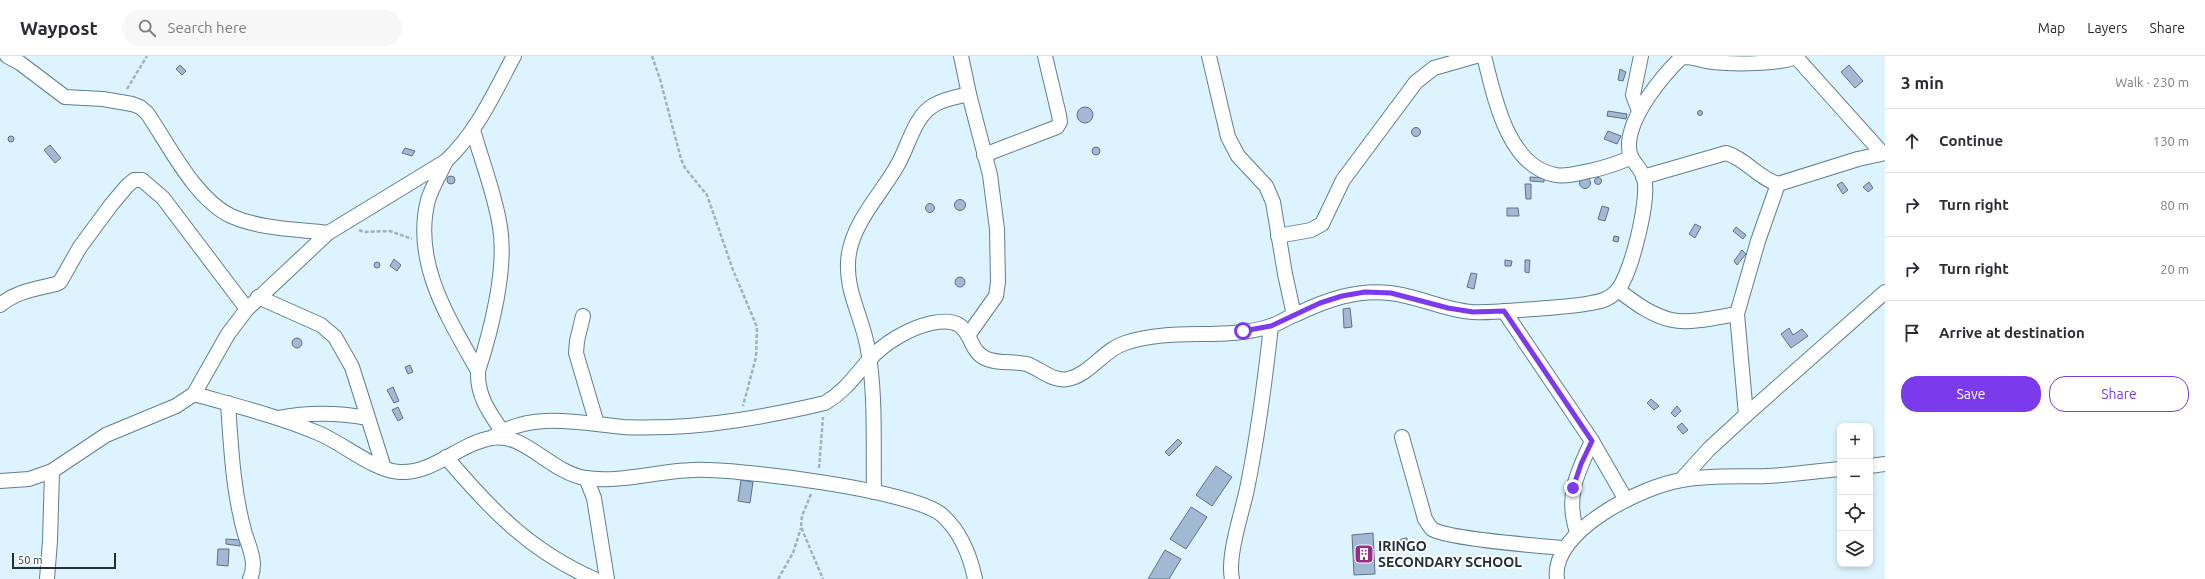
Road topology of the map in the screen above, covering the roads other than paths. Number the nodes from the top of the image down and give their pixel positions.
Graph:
1 (7, 56) edge
2 (514, 56) edge
3 (961, 56) edge
4 (1045, 56) edge
5 (1209, 56) edge
6 (1476, 56) edge
7 (1484, 56) edge
8 (1641, 56) edge
9 (1797, 57) edge
10 (1434, 62) edge
11 (968, 94) junction
12 (1639, 111) junction
13 (473, 130) junction
14 (1884, 153) edge
15 (984, 155) junction
16 (1630, 158) junction
17 (446, 161) junction
18 (1643, 176) junction
19 (1778, 184) junction
20 (328, 233) junction
21 (1278, 236) junction
22 (1618, 290) junction
23 (1885, 292) edge
24 (258, 297) junction
25 (0, 305) edge
26 (247, 309) junction
27 (1504, 311) junction
28 (1737, 314) junction
29 (1294, 315) junction
30 (583, 316) dead end
31 (1271, 326) junction
32 (969, 334) junction
33 (870, 359) junction
34 (478, 371) junction
35 (194, 394) junction
36 (228, 403) junction
37 (1746, 415) junction
38 (278, 418) junction
39 (367, 418) junction
40 (597, 424) junction
41 (498, 434) junction
42 (1402, 437) dead end
43 (1592, 441) junction
44 (446, 457) junction
45 (1885, 464) edge
46 (1873, 466) edge
47 (384, 468) junction
48 (1837, 468) edge
49 (52, 471) junction
50 (586, 478) junction
51 (1681, 480) junction
52 (0, 481) edge
53 (874, 492) junction
54 (1626, 500) junction
55 (1578, 532) junction
56 (1564, 548) junction
57 (1553, 577) edge
58 (47, 579) edge
59 (250, 579) edge
60 (594, 579) edge
61 (607, 579) edge
62 (975, 579) edge
63 (1232, 579) edge

1 - 20 street
2 - 13 street
3 - 11 street
4 - 15 street
5 - 21 street
6 - 10 street
7 - 16 street
8 - 12 street
9 - 12 street
9 - 14 street
10 - 21 street
11 - 15 street
11 - 33 street
12 - 16 street
13 - 17 street
13 - 34 street
14 - 19 street
15 - 32 street
16 - 18 street
17 - 20 street
17 - 34 street
18 - 19 street
18 - 22 street
19 - 28 street
20 - 24 street
21 - 29 street
22 - 27 street
22 - 28 street
23 - 37 street
24 - 26 street
24 - 39 street
25 - 26 street
26 - 35 street
27 - 29 street
27 - 43 street
28 - 37 street
29 - 31 street
30 - 40 street
31 - 32 street
31 - 63 street
32 - 33 street
33 - 40 street
33 - 53 street
34 - 41 street
35 - 36 street
35 - 49 street
36 - 38 street
36 - 59 street
37 - 51 street
38 - 39 street
38 - 47 street
39 - 47 street
40 - 41 street
41 - 44 street
41 - 50 street
42 - 56 street
43 - 54 street
43 - 55 street
44 - 47 street
44 - 60 street
45 - 46 street
48 - 51 street
49 - 52 street
49 - 58 street
50 - 53 street
50 - 61 street
51 - 54 street
53 - 62 street
54 - 55 street
55 - 56 street
56 - 57 street

